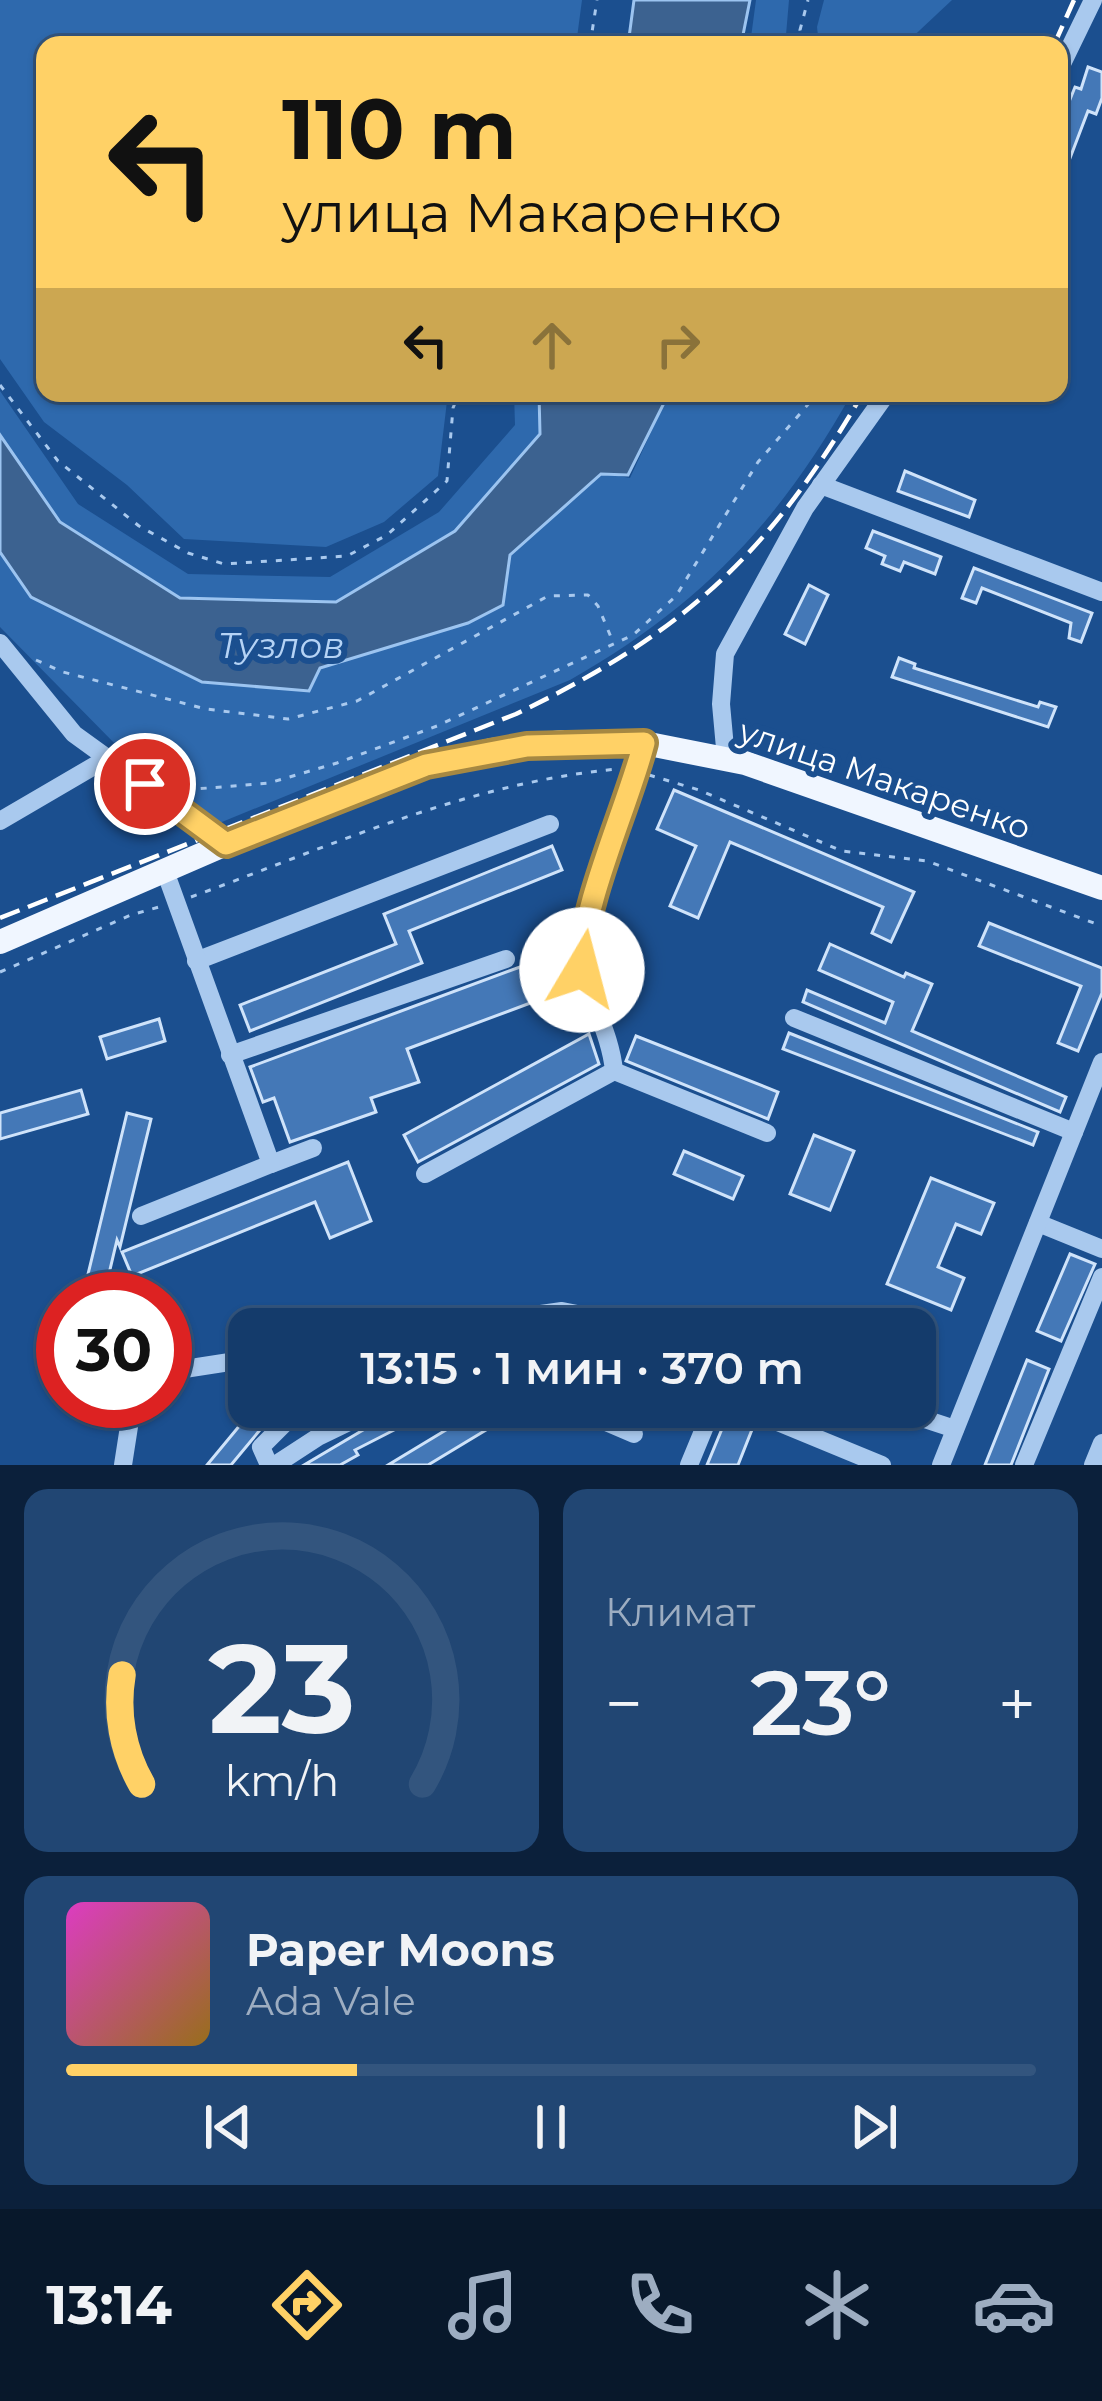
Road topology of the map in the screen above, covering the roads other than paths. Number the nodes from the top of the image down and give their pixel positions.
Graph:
1 (1093, 0) edge
2 (1068, 51) edge
3 (880, 402) edge
4 (821, 485) junction
5 (1102, 592) edge
6 (0, 644) edge
7 (644, 743) junction
8 (106, 759) junction
9 (726, 759) junction
10 (0, 820) edge
11 (550, 824) dead end
12 (226, 844) junction
13 (165, 871) junction
14 (1102, 888) edge
15 (0, 942) edge
16 (506, 958) dead end
17 (196, 961) junction
18 (794, 1018) dead end
19 (230, 1055) junction
20 (1102, 1062) edge
21 (614, 1071) junction
22 (1074, 1132) junction
23 (766, 1133) dead end
24 (313, 1148) dead end
25 (271, 1164) junction
26 (425, 1174) dead end
27 (141, 1216) dead end
28 (1038, 1222) junction
29 (1102, 1249) edge
30 (1102, 1277) edge
31 (228, 1362) edge
32 (192, 1368) edge
33 (936, 1423) edge
34 (128, 1428) edge
35 (281, 1428) edge
36 (337, 1428) edge
37 (620, 1428) edge
38 (704, 1428) edge
39 (792, 1428) edge
40 (955, 1429) junction
41 (634, 1434) dead end
42 (1102, 1443) edge
43 (122, 1465) edge
44 (272, 1465) edge
45 (689, 1465) edge
46 (883, 1465) edge
47 (941, 1465) edge
48 (1024, 1465) edge
49 (1093, 1465) edge

1 - 2 street
3 - 4 street
4 - 5 street
4 - 9 street
6 - 8 street
7 - 9 main road, улица Макаренко
7 - 12 main road, улица Макаренко
7 - 21 street
8 - 10 street
8 - 12 street
9 - 14 main road, улица Макаренко
11 - 17 street
12 - 13 main road, улица Макаренко
13 - 15 main road, улица Макаренко
13 - 17 street
16 - 19 street
17 - 19 street
18 - 22 street
19 - 25 street
20 - 22 street
21 - 23 street
21 - 26 street
22 - 28 street
24 - 25 street
25 - 27 street
28 - 29 street
28 - 40 street
30 - 48 street
31 - 32 street
33 - 40 street
34 - 43 street
35 - 44 street
36 - 44 street
37 - 41 street
38 - 45 street
39 - 46 street
40 - 47 street
42 - 49 street

